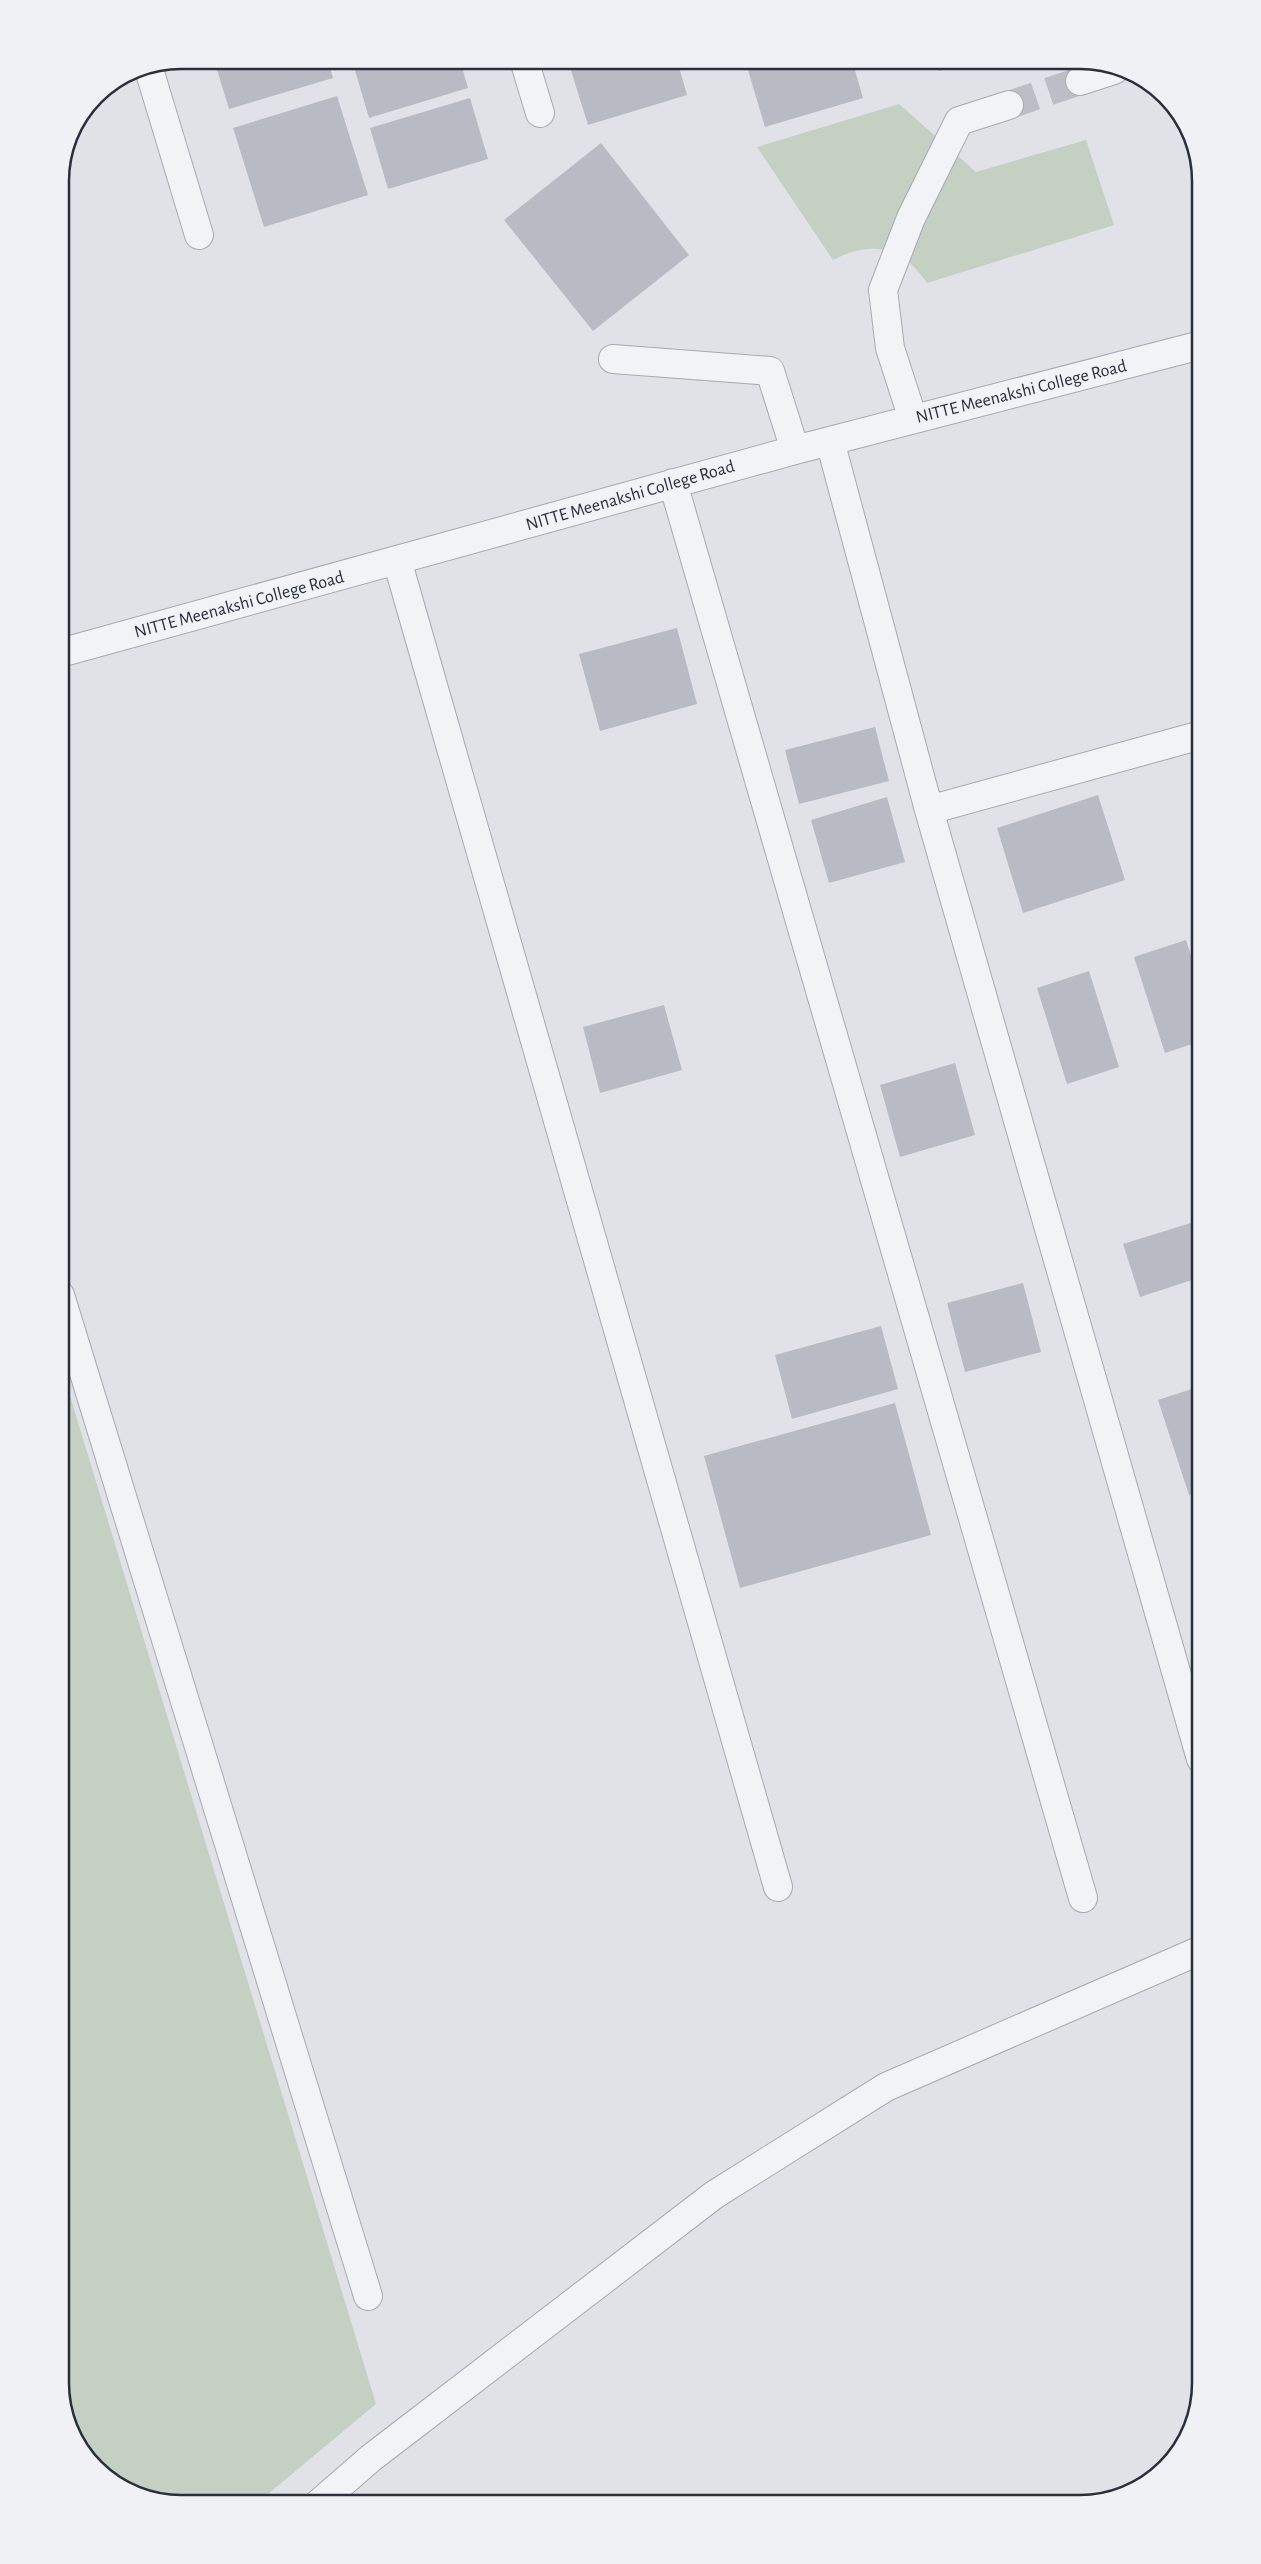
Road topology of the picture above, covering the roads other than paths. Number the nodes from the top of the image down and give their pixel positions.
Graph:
1 (527, 69) edge
2 (1107, 72) edge
3 (150, 73) edge
4 (1080, 81) tunnel mouth
5 (1008, 105) tunnel mouth
6 (540, 113) dead end
7 (199, 235) dead end
8 (1192, 348) edge
9 (612, 359) dead end
10 (913, 419) junction
11 (830, 441) junction
12 (795, 450) junction
13 (673, 483) junction
14 (397, 560) junction
15 (69, 651) edge
16 (1192, 737) edge
17 (930, 810) junction
18 (69, 1324) edge
19 (1192, 1727) edge
20 (778, 1887) dead end
21 (1083, 1898) dead end
22 (1192, 1954) edge
23 (368, 2296) dead end
24 (328, 2495) edge

1 - 6 street
2 - 4 street
3 - 7 street
5 - 10 street
8 - 10 street, NITTE Meenakshi College Road
9 - 12 street
10 - 11 street, NITTE Meenakshi College Road
11 - 12 street, NITTE Meenakshi College Road
11 - 17 street
12 - 13 street, NITTE Meenakshi College Road
13 - 14 street, NITTE Meenakshi College Road
13 - 21 street
14 - 15 street, NITTE Meenakshi College Road
14 - 20 street
16 - 17 street
17 - 19 street
18 - 23 street
22 - 24 street

